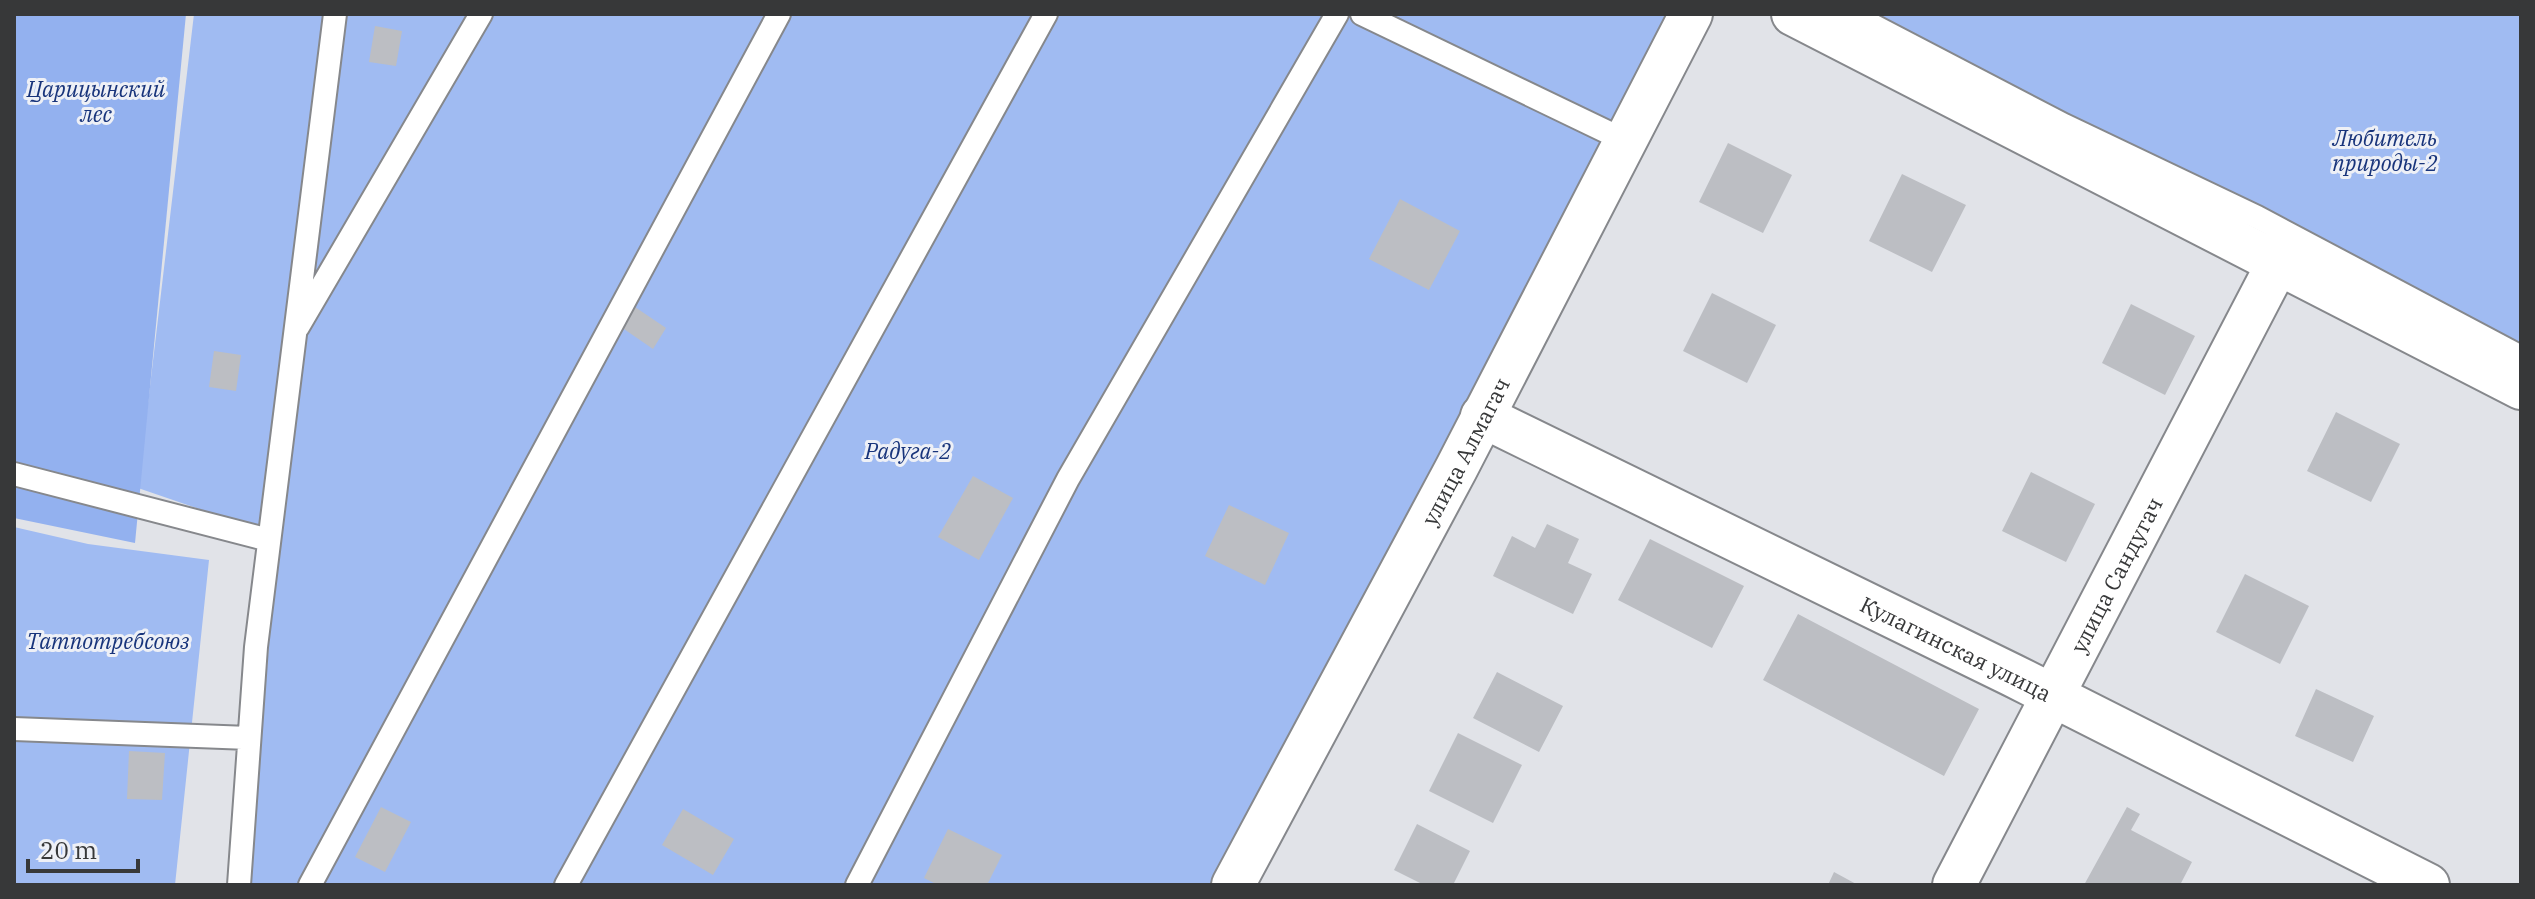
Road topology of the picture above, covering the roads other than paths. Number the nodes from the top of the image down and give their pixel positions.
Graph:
1 (335, 14) edge
2 (481, 14) edge
3 (779, 14) edge
4 (1046, 14) edge
5 (1337, 14) edge
6 (1362, 14) edge
7 (1691, 14) edge
8 (1793, 14) edge
9 (1851, 14) edge
10 (1626, 141) junction
11 (2278, 263) junction
12 (293, 335) junction
13 (2521, 357) edge
14 (2521, 388) edge
15 (1482, 416) junction
16 (14, 474) edge
17 (269, 540) junction
18 (2053, 696) junction
19 (14, 729) edge
20 (249, 738) junction
21 (239, 885) edge
22 (310, 885) edge
23 (566, 885) edge
24 (857, 885) edge
25 (1233, 885) edge
26 (1954, 885) edge
27 (2428, 885) edge

1 - 12 lane
2 - 12 lane
3 - 22 lane
4 - 23 lane
5 - 24 lane
6 - 10 lane
7 - 10 street, улица Алмагач
8 - 11 street
9 - 13 lane
10 - 15 street, улица Алмагач
11 - 14 street
11 - 18 street, улица Сандугач
12 - 17 lane
15 - 18 street, Кулагинская улица
15 - 25 street, улица Алмагач
16 - 17 lane
17 - 20 lane
18 - 26 street, улица Сандугач
18 - 27 street, Кулагинская улица
19 - 20 lane
20 - 21 lane

